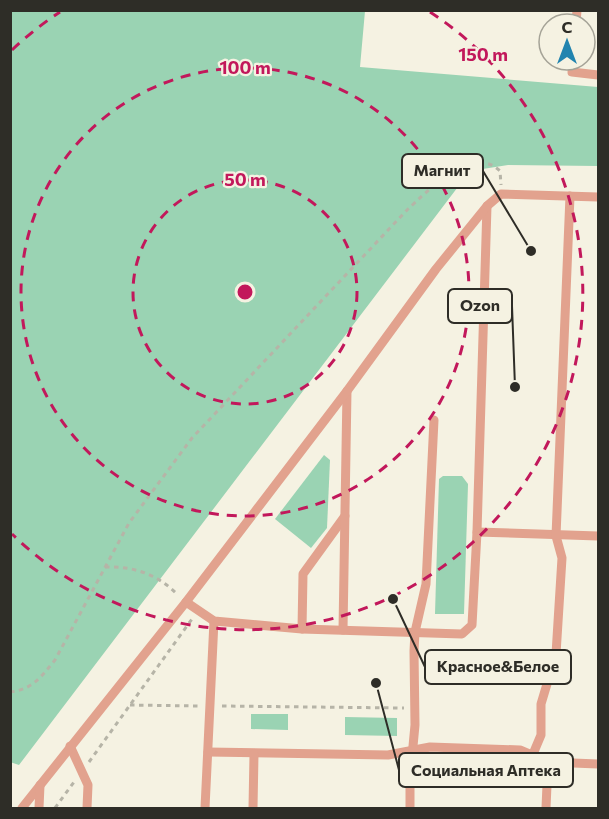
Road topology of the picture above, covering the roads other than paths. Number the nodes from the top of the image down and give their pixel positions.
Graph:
1 (572, 72) edge
2 (598, 75) edge
3 (570, 196) junction
4 (598, 197) edge
5 (487, 206) junction
6 (347, 391) junction
7 (434, 420) dead end
8 (345, 516) junction
9 (477, 532) junction
10 (556, 536) junction
11 (598, 536) edge
12 (186, 602) junction
13 (214, 621) junction
14 (302, 629) junction
15 (343, 630) junction
16 (416, 632) junction
17 (70, 746) junction
18 (415, 748) junction
19 (208, 752) junction
20 (254, 754) junction
21 (533, 754) junction
22 (548, 762) junction
23 (598, 764) edge
24 (40, 786) junction
25 (22, 808) edge
26 (39, 808) edge
27 (87, 808) edge
28 (205, 808) edge
29 (253, 808) edge
30 (410, 808) edge
31 (546, 808) edge

1 - 2 lane
3 - 4 lane
3 - 5 lane
3 - 10 lane
5 - 6 lane
5 - 9 lane
6 - 8 lane
6 - 12 lane
7 - 16 lane
8 - 14 lane
8 - 15 lane
9 - 10 lane
9 - 16 lane
10 - 11 lane
10 - 21 lane
12 - 13 lane
12 - 17 lane
13 - 14 lane
13 - 19 lane
14 - 15 lane
15 - 16 lane
16 - 18 lane
17 - 24 lane
17 - 27 lane
18 - 20 lane
18 - 21 lane
18 - 30 lane
19 - 20 lane
19 - 28 lane
20 - 29 lane
21 - 22 lane
22 - 23 lane
22 - 31 lane
24 - 25 lane
24 - 26 lane

